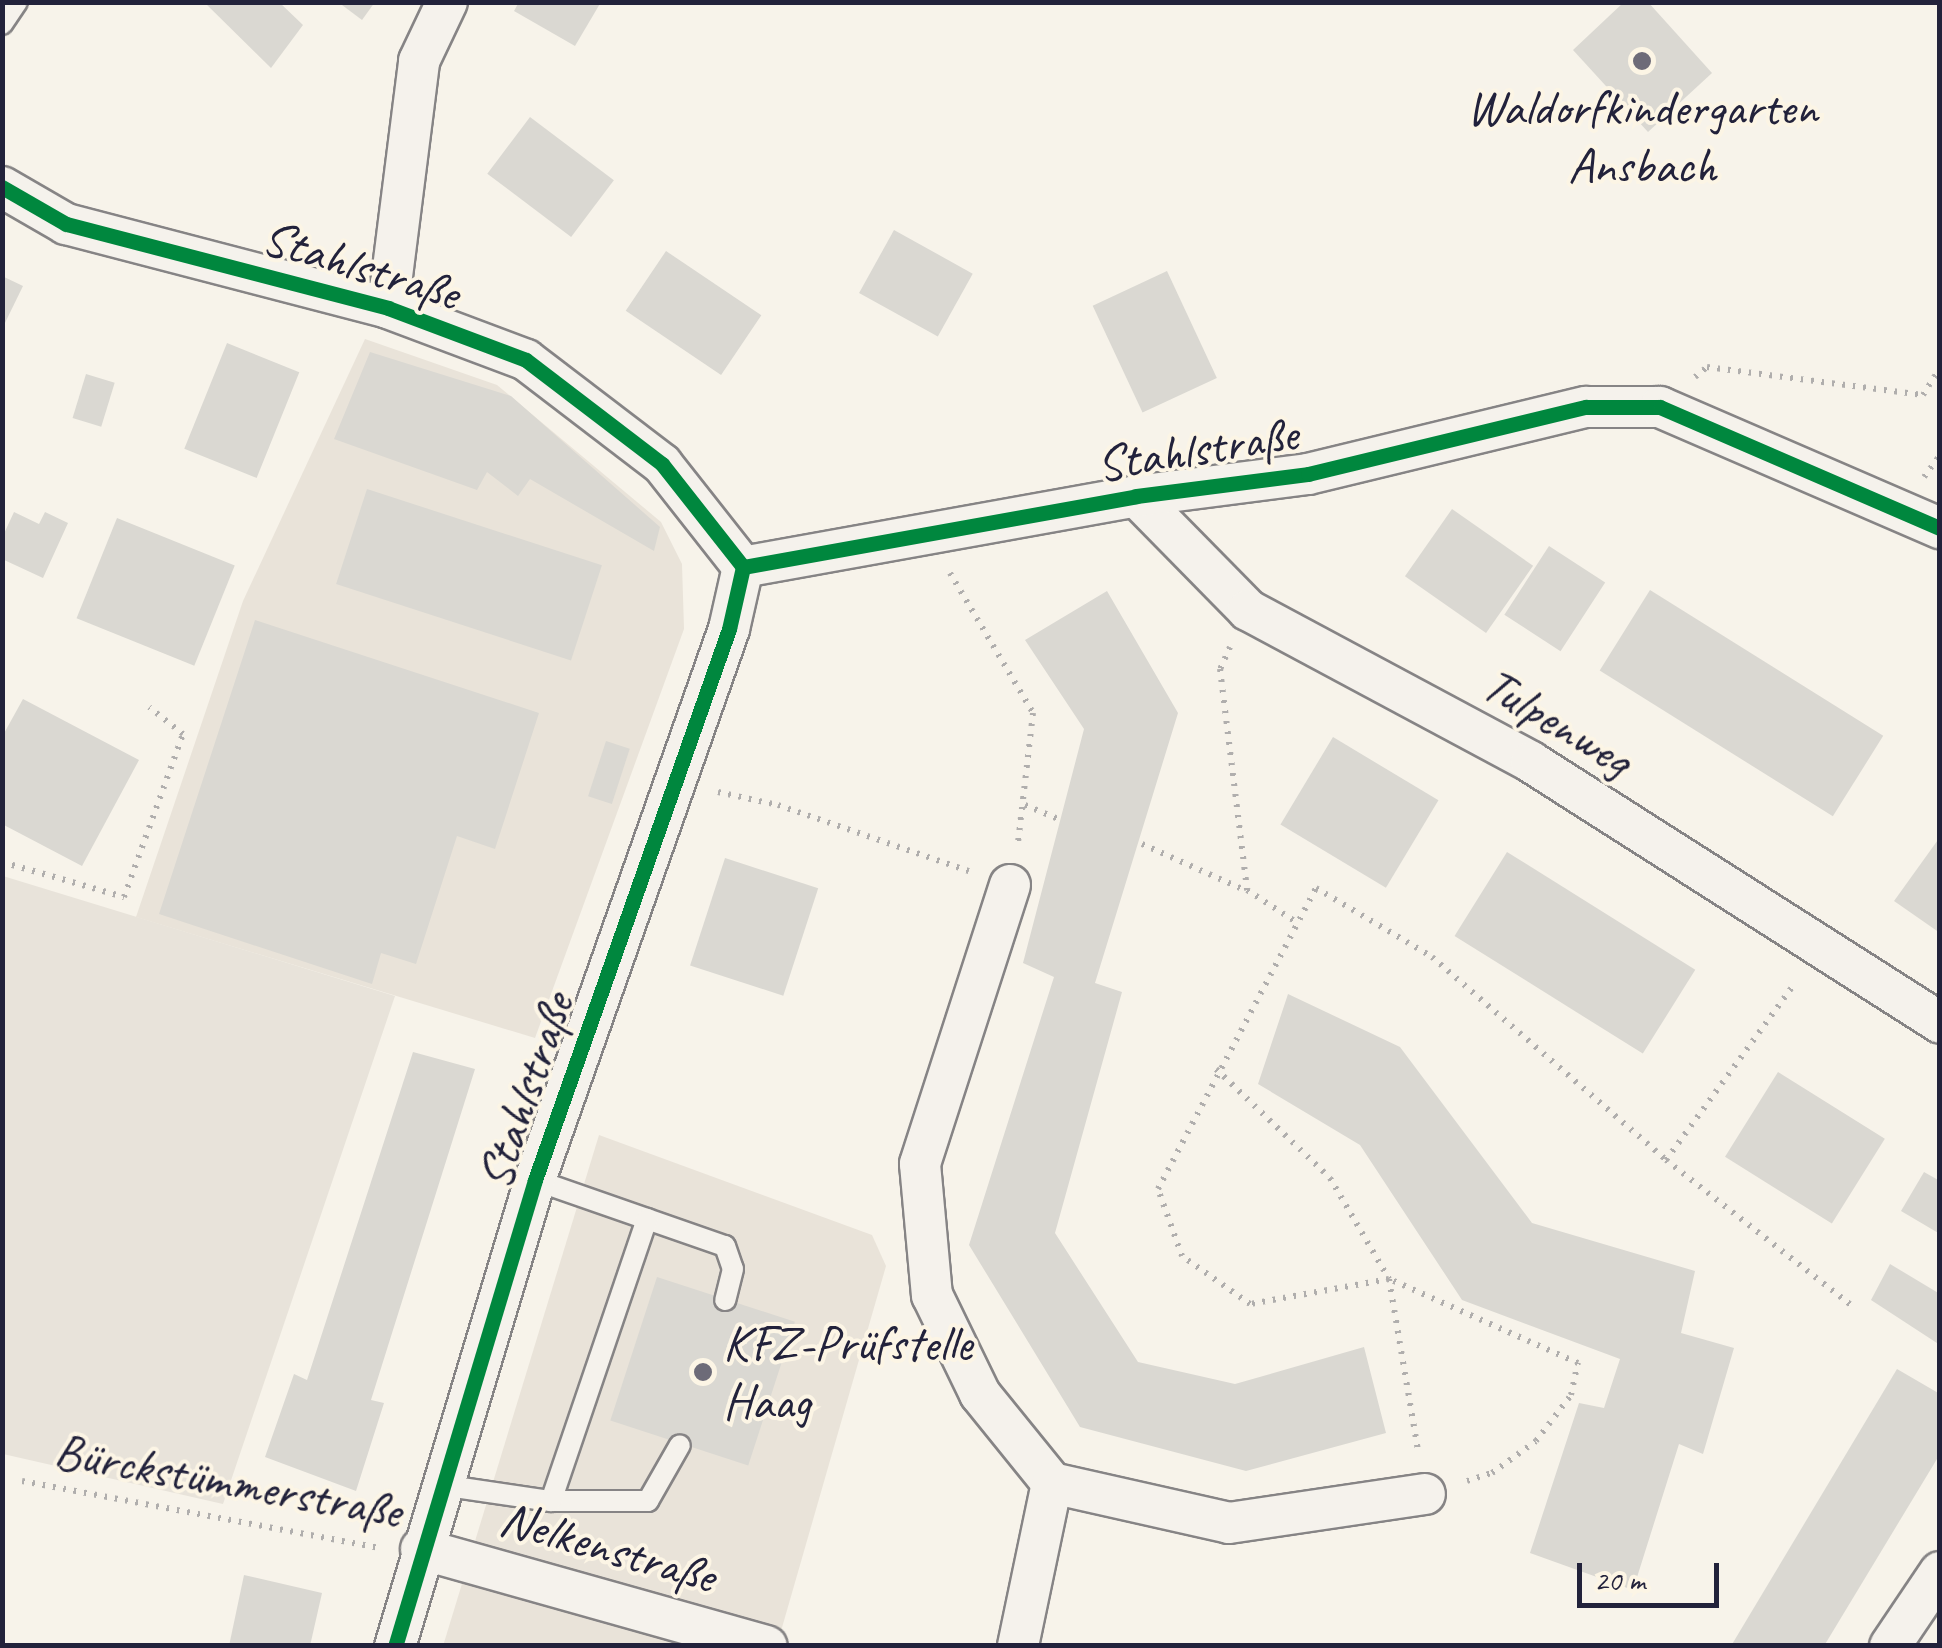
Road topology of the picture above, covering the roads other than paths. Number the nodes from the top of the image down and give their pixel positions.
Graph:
1 (17, 2) edge
2 (447, 2) edge
3 (2, 24) edge
4 (2, 187) edge
5 (388, 308) junction
6 (1136, 496) junction
7 (1940, 528) edge
8 (743, 568) junction
9 (1010, 885) road end
10 (1940, 1023) edge
11 (535, 1180) junction
12 (647, 1219) junction
13 (725, 1300) dead end
14 (680, 1445) dead end
15 (1052, 1482) junction
16 (441, 1486) junction
17 (1425, 1494) road end
18 (551, 1501) junction
19 (421, 1550) junction
20 (1940, 1572) edge
21 (395, 1646) edge
22 (767, 1646) edge
23 (1018, 1646) edge
24 (1890, 1646) edge

1 - 3 lane
2 - 5 street
4 - 5 street, Stahlstraße
5 - 8 street, Stahlstraße
6 - 7 street, Stahlstraße
6 - 8 street, Stahlstraße
6 - 10 street, Tulpenweg
8 - 11 street, Stahlstraße
9 - 15 street
11 - 12 lane
11 - 16 street, Stahlstraße
12 - 13 lane
12 - 18 lane
14 - 18 lane
15 - 17 street
15 - 23 street
16 - 18 lane
16 - 19 street, Stahlstraße
19 - 21 street, Stahlstraße
19 - 22 street, Nelkenstraße
20 - 24 street

